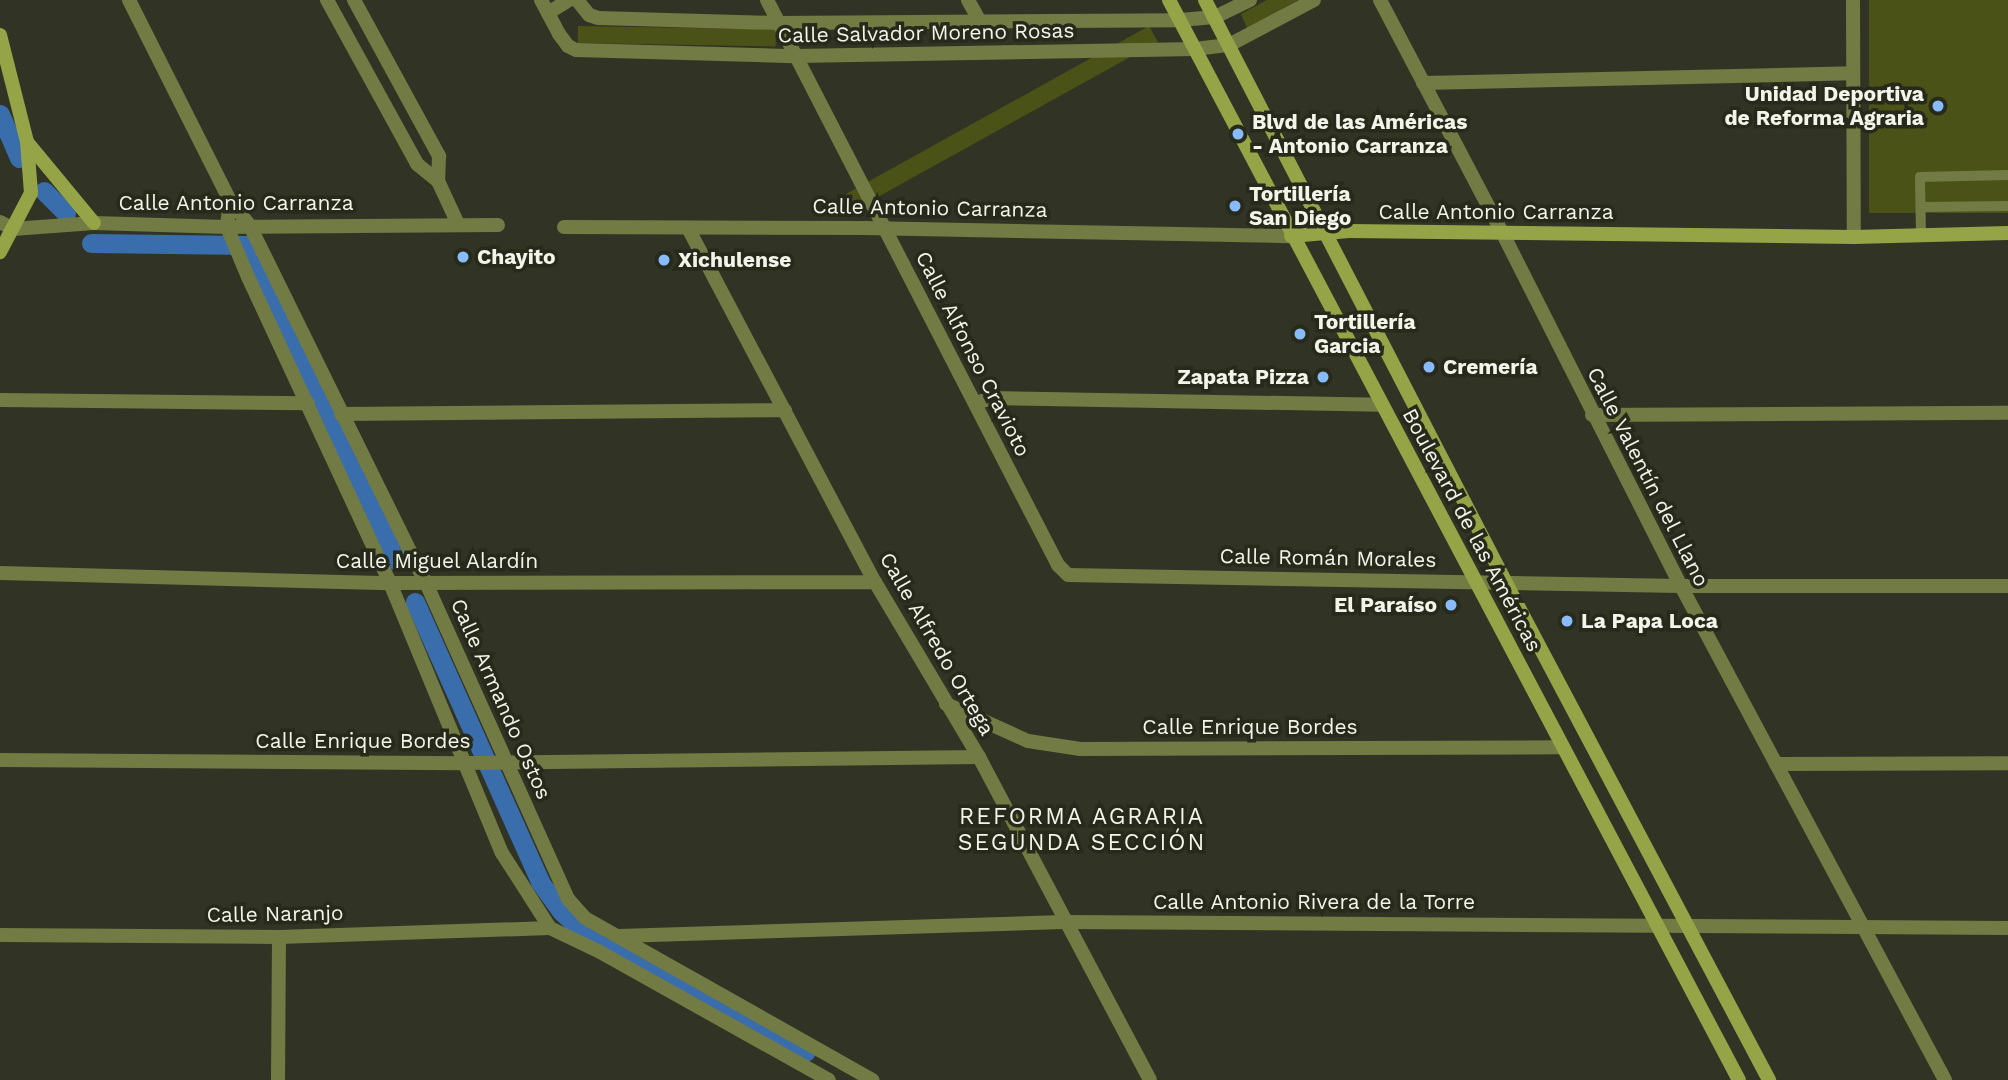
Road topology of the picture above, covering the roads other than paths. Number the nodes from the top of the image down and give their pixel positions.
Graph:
1 (129, 0) edge
2 (327, 0) edge
3 (354, 0) edge
4 (569, 0) edge
5 (577, 0) edge
6 (767, 0) edge
7 (968, 0) edge
8 (1168, 0) edge
9 (1205, 0) edge
10 (1250, 0) edge
11 (1314, 0) edge
12 (1380, 0) edge
13 (1853, 0) edge
14 (545, 7) edge
15 (1215, 17) junction
16 (979, 20) junction
17 (1180, 20) junction
18 (779, 23) junction
19 (0, 35) edge
20 (1229, 45) junction
21 (1195, 49) junction
22 (796, 56) junction
23 (1852, 73) junction
24 (1423, 83) junction
25 (27, 142) junction
26 (2008, 175) edge
27 (438, 181) junction
28 (230, 201) junction
29 (2008, 206) edge
30 (1920, 207) junction
31 (94, 223) junction
32 (458, 224) junction
33 (6, 225) edge
34 (498, 225) dead end
35 (250, 226) junction
36 (226, 227) junction
37 (564, 227) dead end
38 (688, 228) junction
39 (885, 228) junction
40 (1502, 232) junction
41 (1324, 233) junction
42 (2008, 233) edge
43 (1291, 236) junction
44 (1921, 236) junction
45 (1854, 237) junction
46 (0, 252) edge
47 (0, 400) edge
48 (976, 403) junction
49 (308, 404) junction
50 (1382, 405) junction
51 (785, 410) junction
52 (2008, 413) edge
53 (341, 414) junction
54 (1592, 415) junction
55 (0, 573) edge
56 (1068, 575) joint
57 (1474, 580) junction
58 (1505, 581) junction
59 (875, 582) junction
60 (390, 583) junction
61 (426, 583) junction
62 (1681, 586) junction
63 (2008, 586) edge
64 (945, 704) junction
65 (1563, 747) junction
66 (979, 757) junction
67 (0, 760) edge
68 (507, 761) junction
69 (2008, 763) edge
70 (466, 764) junction
71 (1776, 764) junction
72 (1064, 922) junction
73 (1657, 925) junction
74 (1687, 925) junction
75 (550, 928) junction
76 (1865, 928) junction
77 (2008, 928) edge
78 (0, 935) edge
79 (620, 936) junction
80 (279, 937) junction
81 (803, 1040) junction
82 (793, 1060) junction
83 (278, 1080) edge
84 (829, 1080) edge
85 (873, 1080) edge
86 (1150, 1080) edge
87 (1739, 1080) edge
88 (1769, 1080) edge
89 (1945, 1080) edge

1 - 28 street, Calle Armando Ostos
2 - 27 street
3 - 27 street
4 - 14 street, Calle Salvador Moreno Rosas
5 - 18 street, Calle Salvador Moreno Rosas
6 - 18 street, Calle Alfonso Cravioto
7 - 16 street
8 - 17 main road, Boulevard de las Américas
9 - 15 main road, Boulevard de las Américas
10 - 15 street, Calle Salvador Moreno Rosas
11 - 20 street, Calle Salvador Moreno Rosas
12 - 24 street, Calle Valentín del Llano
13 - 23 street
14 - 22 street, Calle Salvador Moreno Rosas
15 - 17 street, Calle Salvador Moreno Rosas
15 - 20 main road, Boulevard de las Américas
16 - 17 street, Calle Salvador Moreno Rosas
16 - 18 street, Calle Salvador Moreno Rosas
17 - 21 main road, Boulevard de las Américas
18 - 22 street, Calle Alfonso Cravioto
19 - 25 main road
20 - 21 street, Calle Salvador Moreno Rosas
20 - 41 main road, Boulevard de las Américas
21 - 22 street, Calle Salvador Moreno Rosas
21 - 43 main road, Boulevard de las Américas
22 - 39 street, Calle Alfonso Cravioto
23 - 24 street
23 - 45 street
24 - 40 street, Calle Valentín del Llano
25 - 31 main road
25 - 33 main road
26 - 30 lane
27 - 32 street
28 - 35 street, Calle Armando Ostos
28 - 36 street
29 - 30 lane
30 - 44 lane
31 - 33 street, Calle Antonio Carranza
31 - 36 street, Calle Antonio Carranza
32 - 34 street, Calle Antonio Carranza
32 - 35 street, Calle Antonio Carranza
33 - 46 main road
35 - 36 street, Calle Antonio Carranza
35 - 53 street, Calle Armando Ostos
36 - 49 street
37 - 38 street, Calle Antonio Carranza
38 - 39 street, Calle Antonio Carranza
38 - 51 street, Calle Alfredo Ortega
39 - 43 street, Calle Antonio Carranza
39 - 48 street, Calle Alfonso Cravioto
40 - 41 main road, Calle Antonio Carranza
40 - 45 main road, Calle Antonio Carranza
40 - 54 street, Calle Valentín del Llano
41 - 43 main road, Calle Antonio Carranza
41 - 58 main road, Boulevard de las Américas
42 - 44 main road, Calle Antonio Carranza
43 - 50 main road, Boulevard de las Américas
44 - 45 main road, Calle Antonio Carranza
47 - 49 street
48 - 50 street
48 - 56 street, Calle Alfonso Cravioto
49 - 60 street
50 - 57 main road, Boulevard de las Américas
51 - 53 street
51 - 59 street, Calle Alfredo Ortega
52 - 54 street
53 - 61 street, Calle Armando Ostos
54 - 62 street, Calle Valentín del Llano
55 - 60 street, Calle Miguel Alardín
56 - 57 street, Calle Román Morales
57 - 58 street, Calle Román Morales
57 - 65 main road, Boulevard de las Américas
58 - 62 street, Calle Román Morales
58 - 74 main road, Boulevard de las Américas
59 - 61 street, Calle Miguel Alardín
59 - 64 street, Calle Alfredo Ortega
60 - 61 street, Calle Miguel Alardín
60 - 70 street
61 - 68 street, Calle Armando Ostos
62 - 63 street, Calle Román Morales
62 - 71 street, Calle Valentín del Llano
64 - 65 street, Calle Enrique Bordes
64 - 66 street, Calle Alfredo Ortega
65 - 73 main road, Boulevard de las Américas
66 - 68 street, Calle Enrique Bordes
66 - 72 street, Calle Alfredo Ortega
67 - 70 street, Calle Enrique Bordes
68 - 70 street, Calle Enrique Bordes
68 - 79 street, Calle Armando Ostos
69 - 71 street
70 - 75 street
71 - 76 street, Calle Valentín del Llano
72 - 73 street, Calle Antonio Rivera de la Torre
72 - 79 street, Calle Antonio Rivera de la Torre
72 - 86 street, Calle Alfredo Ortega
73 - 74 street, Calle Antonio Rivera de la Torre
73 - 87 main road, Boulevard de las Américas
74 - 76 street, Calle Antonio Rivera de la Torre
74 - 88 main road, Boulevard de las Américas
75 - 80 street, Calle Naranjo
75 - 82 street
76 - 77 street, Calle Antonio Rivera de la Torre
76 - 89 street, Calle Valentín del Llano
78 - 80 street, Calle Naranjo
79 - 81 street, Calle Armando Ostos
80 - 83 street
81 - 82 street
81 - 85 street, Calle Armando Ostos
82 - 84 street

